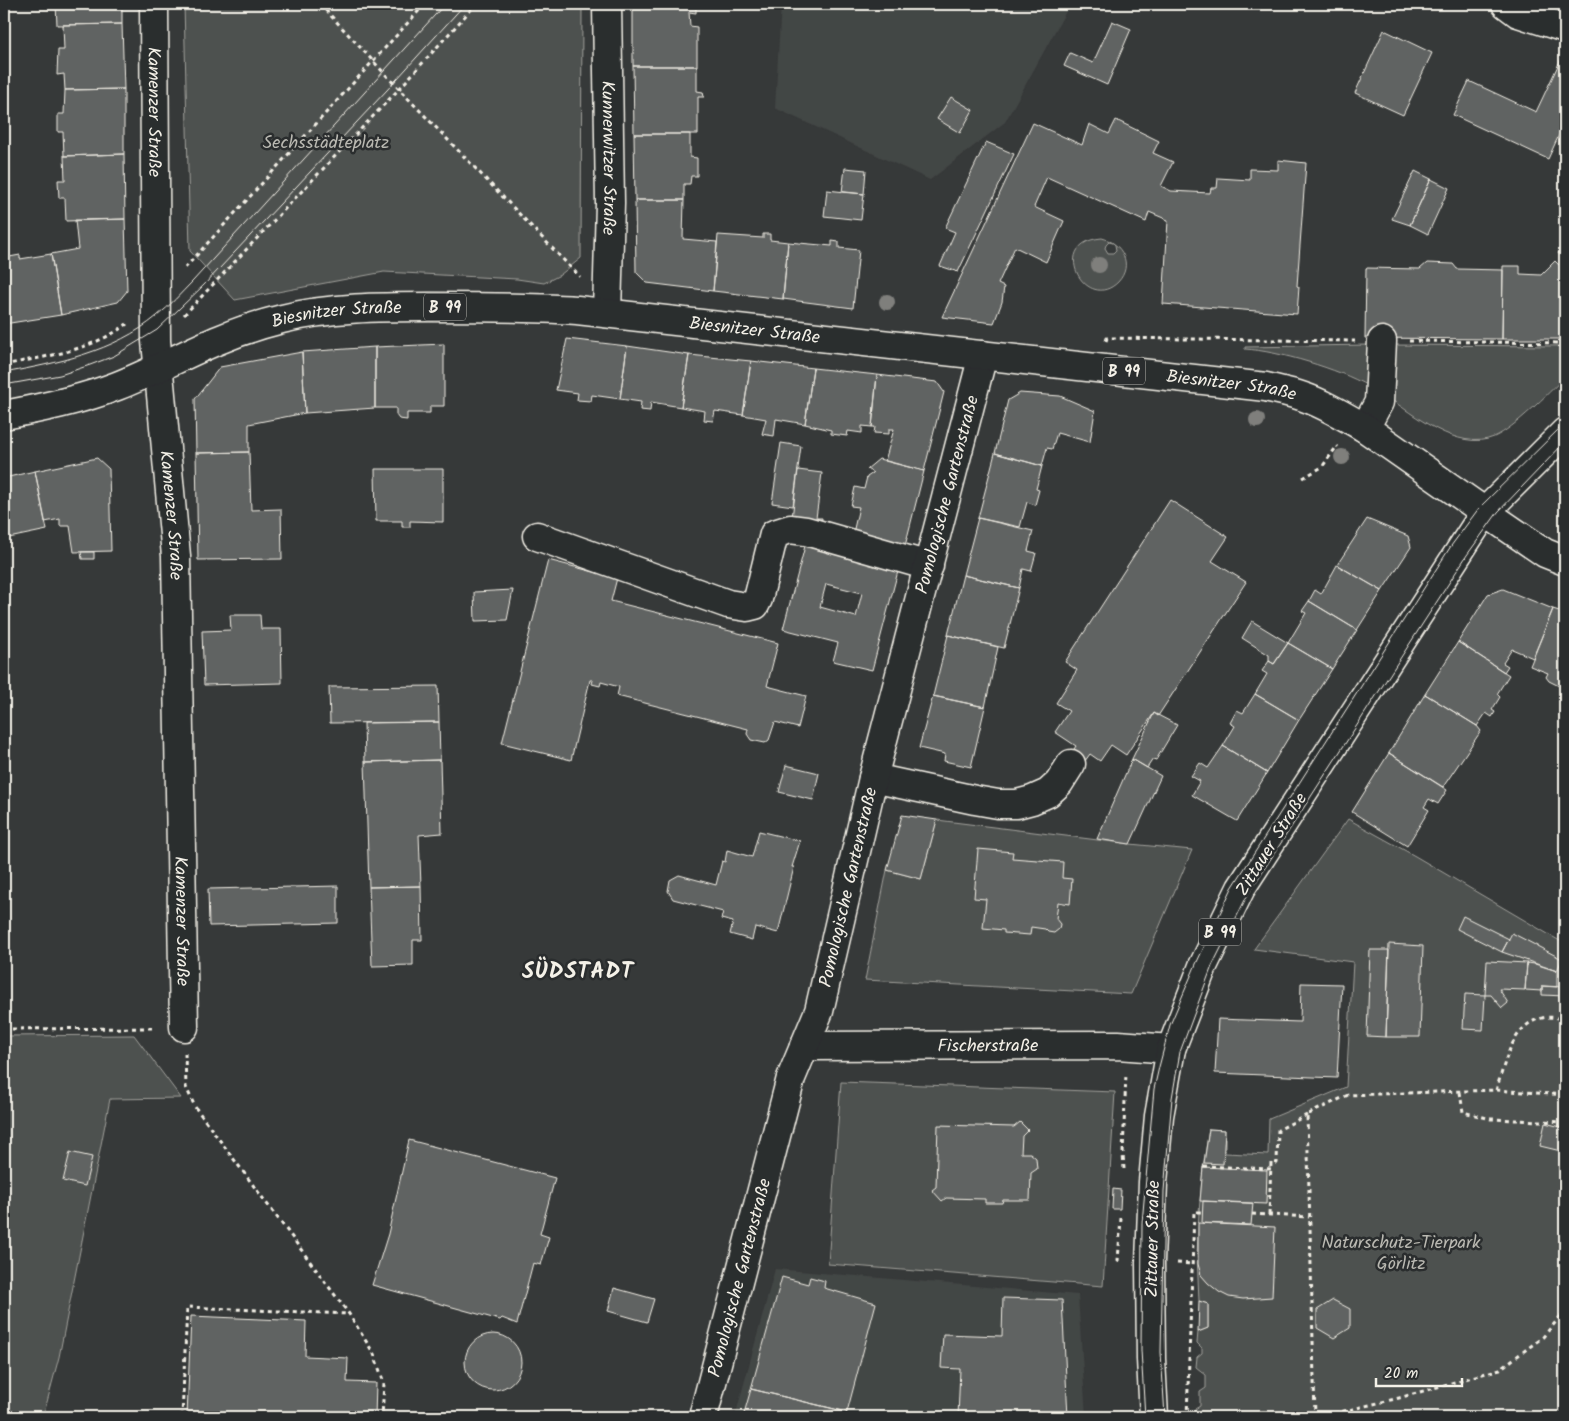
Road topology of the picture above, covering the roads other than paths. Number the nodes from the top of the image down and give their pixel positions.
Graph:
1 (154, 4) edge
2 (607, 4) edge
3 (1506, 4) edge
4 (1565, 28) edge
5 (608, 313) junction
6 (1382, 341) road end
7 (983, 355) junction
8 (158, 369) junction
9 (4, 415) edge
10 (1365, 428) junction
11 (1565, 432) edge
12 (1485, 512) junction
13 (537, 536) dead end
14 (1565, 561) edge
15 (929, 566) junction
16 (1071, 764) dead end
17 (873, 778) junction
18 (184, 1028) road end
19 (804, 1046) junction
20 (1171, 1049) junction
21 (703, 1417) edge
22 (1154, 1417) edge

1 - 8 street, Kamenzer Straße
2 - 5 street, Kunnerwitzer Straße
3 - 4 street
5 - 7 street, Biesnitzer Straße / B 99
5 - 8 street, Biesnitzer Straße / B 99
6 - 10 street
7 - 10 street, Biesnitzer Straße / B 99
7 - 15 street, Pomologische Gartenstraße
8 - 9 street, Biesnitzer Straße / B 99
8 - 18 street, Kamenzer Straße
10 - 12 street, Biesnitzer Straße / B 99
11 - 12 street, Zittauer Straße
12 - 14 street, Biesnitzer Straße
12 - 20 street, Zittauer Straße / B 99
13 - 15 street
15 - 17 street, Pomologische Gartenstraße
16 - 17 street
17 - 19 street, Pomologische Gartenstraße
19 - 20 street, Fischerstraße
19 - 21 street, Pomologische Gartenstraße
20 - 22 street, Zittauer Straße / B 99

